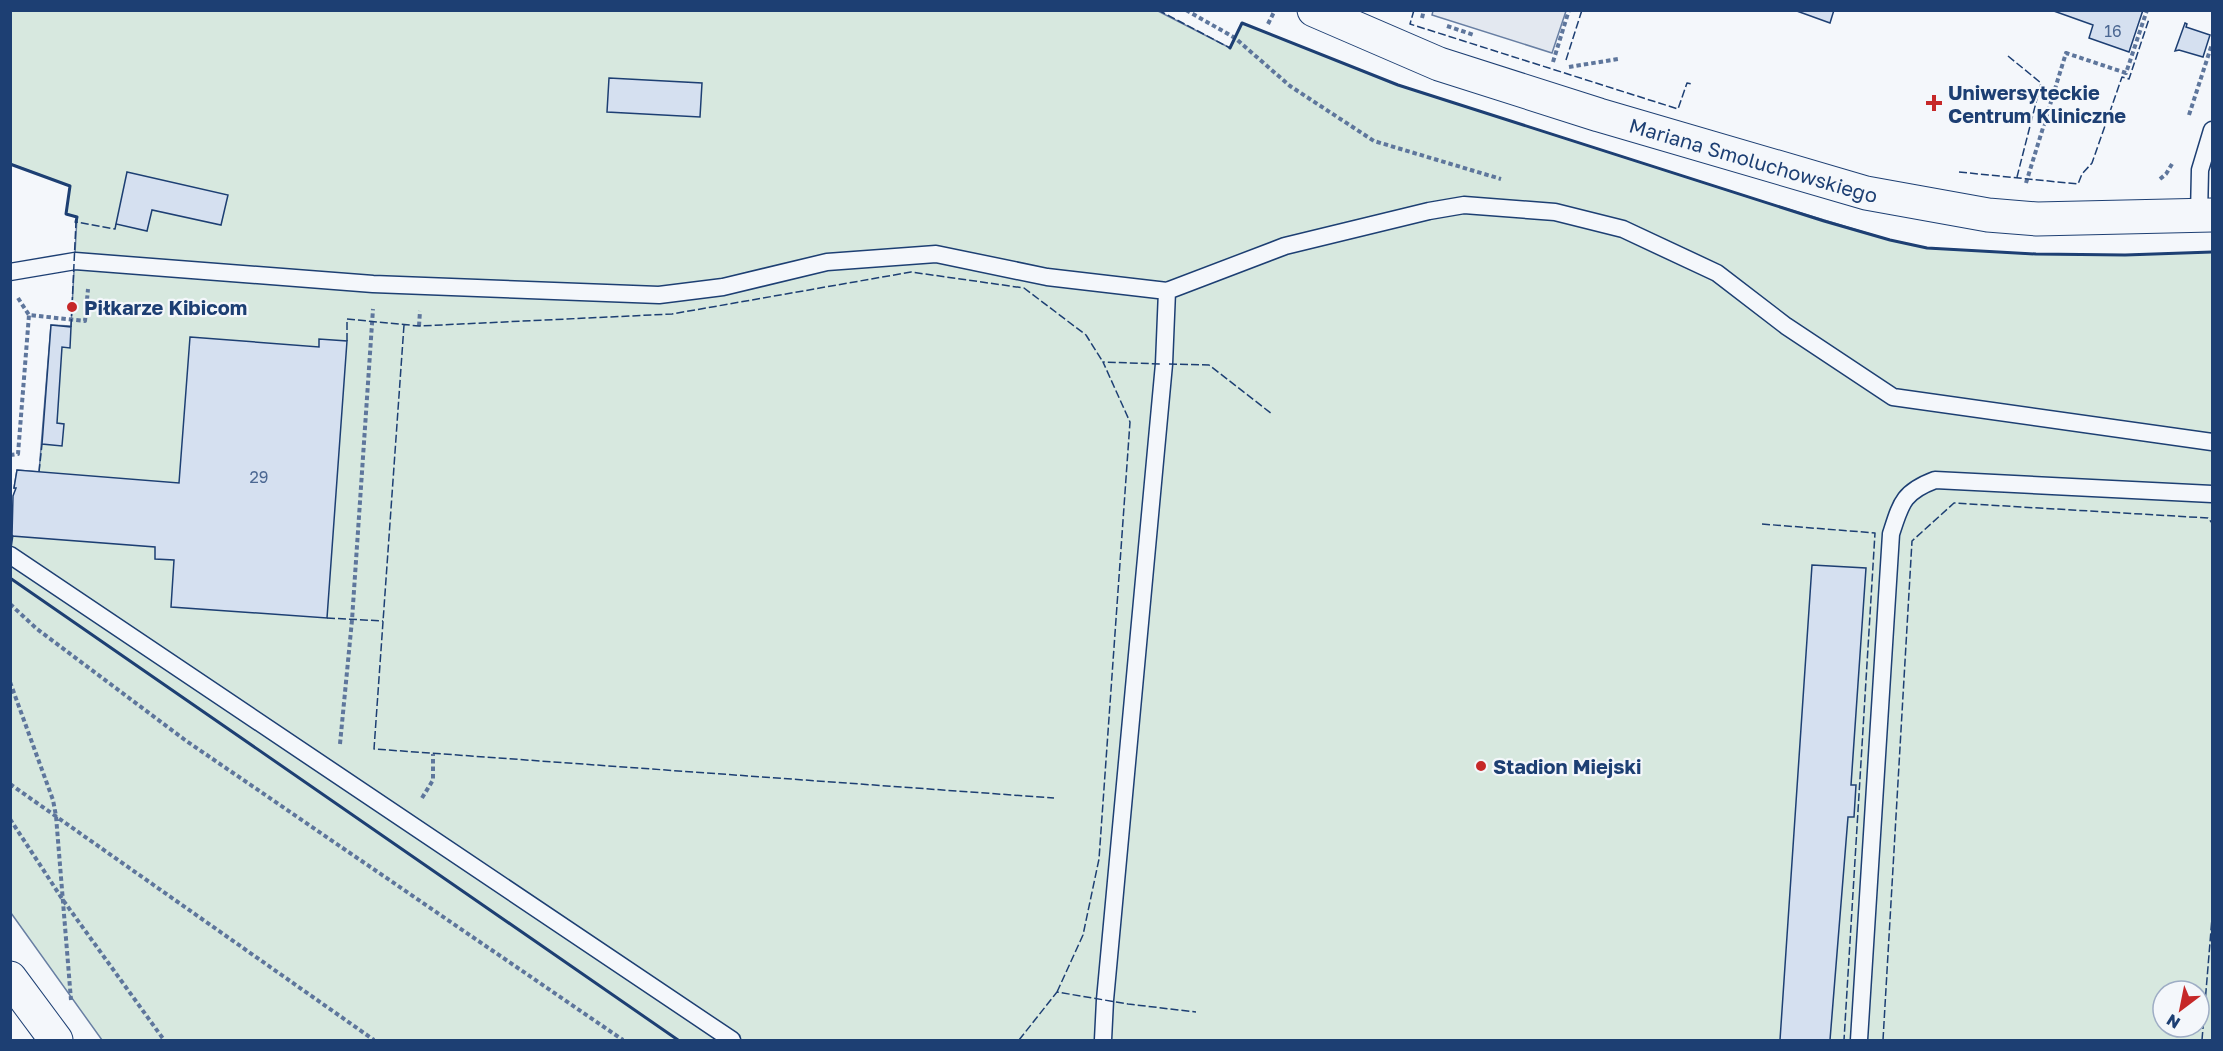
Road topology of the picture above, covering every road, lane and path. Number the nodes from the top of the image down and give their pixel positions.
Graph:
1 (1186, 10) edge
2 (1275, 10) edge
3 (1314, 10) edge
4 (1424, 10) edge
5 (1569, 10) edge
6 (2147, 10) edge
7 (1359, 20) edge
8 (1432, 21) dead end
9 (1269, 24) dead end
10 (1443, 25) dead end
11 (1476, 36) dead end
12 (2212, 44) edge
13 (1542, 58) dead end
14 (1618, 59) dead end
15 (1553, 62) junction
16 (2188, 119) dead end
17 (2212, 130) edge
18 (2174, 162) dead end
19 (2028, 178) dead end
20 (1507, 181) dead end
21 (2153, 183) dead end
22 (2206, 215) edge
23 (91, 262) junction
24 (10, 272) edge
25 (373, 284) junction
26 (1167, 291) junction
27 (17, 296) dead end
28 (29, 315) junction
29 (2212, 442) edge
30 (10, 455) edge
31 (2212, 494) edge
32 (10, 555) edge
33 (10, 604) edge
34 (10, 682) edge
35 (433, 754) dead end
36 (338, 775) junction
37 (10, 784) edge
38 (56, 816) junction
39 (10, 819) edge
40 (408, 822) junction
41 (63, 900) junction
42 (10, 978) edge
43 (72, 1011) dead end
44 (56, 1041) edge
45 (164, 1041) edge
46 (374, 1041) edge
47 (623, 1041) edge
48 (732, 1041) edge
49 (1103, 1041) edge
50 (1859, 1041) edge

1 - 20 path
2 - 9 path
3 - 7 street, Mariana Smoluchowskiego
4 - 8 path
5 - 15 path
6 - 19 path
7 - 22 street, Mariana Smoluchowskiego
10 - 11 path
12 - 16 path
13 - 15 path
14 - 15 path
17 - 22 lane
18 - 21 path
23 - 24 lane
23 - 25 lane
23 - 28 path
25 - 26 lane
25 - 36 path
26 - 29 lane
26 - 49 lane
27 - 28 path
28 - 30 path
31 - 50 lane
32 - 36 lane
33 - 47 path
34 - 38 path
35 - 40 path
36 - 40 lane
37 - 38 path
38 - 41 path
38 - 46 path
39 - 41 path
40 - 48 lane
41 - 43 path
41 - 45 path
42 - 44 street

